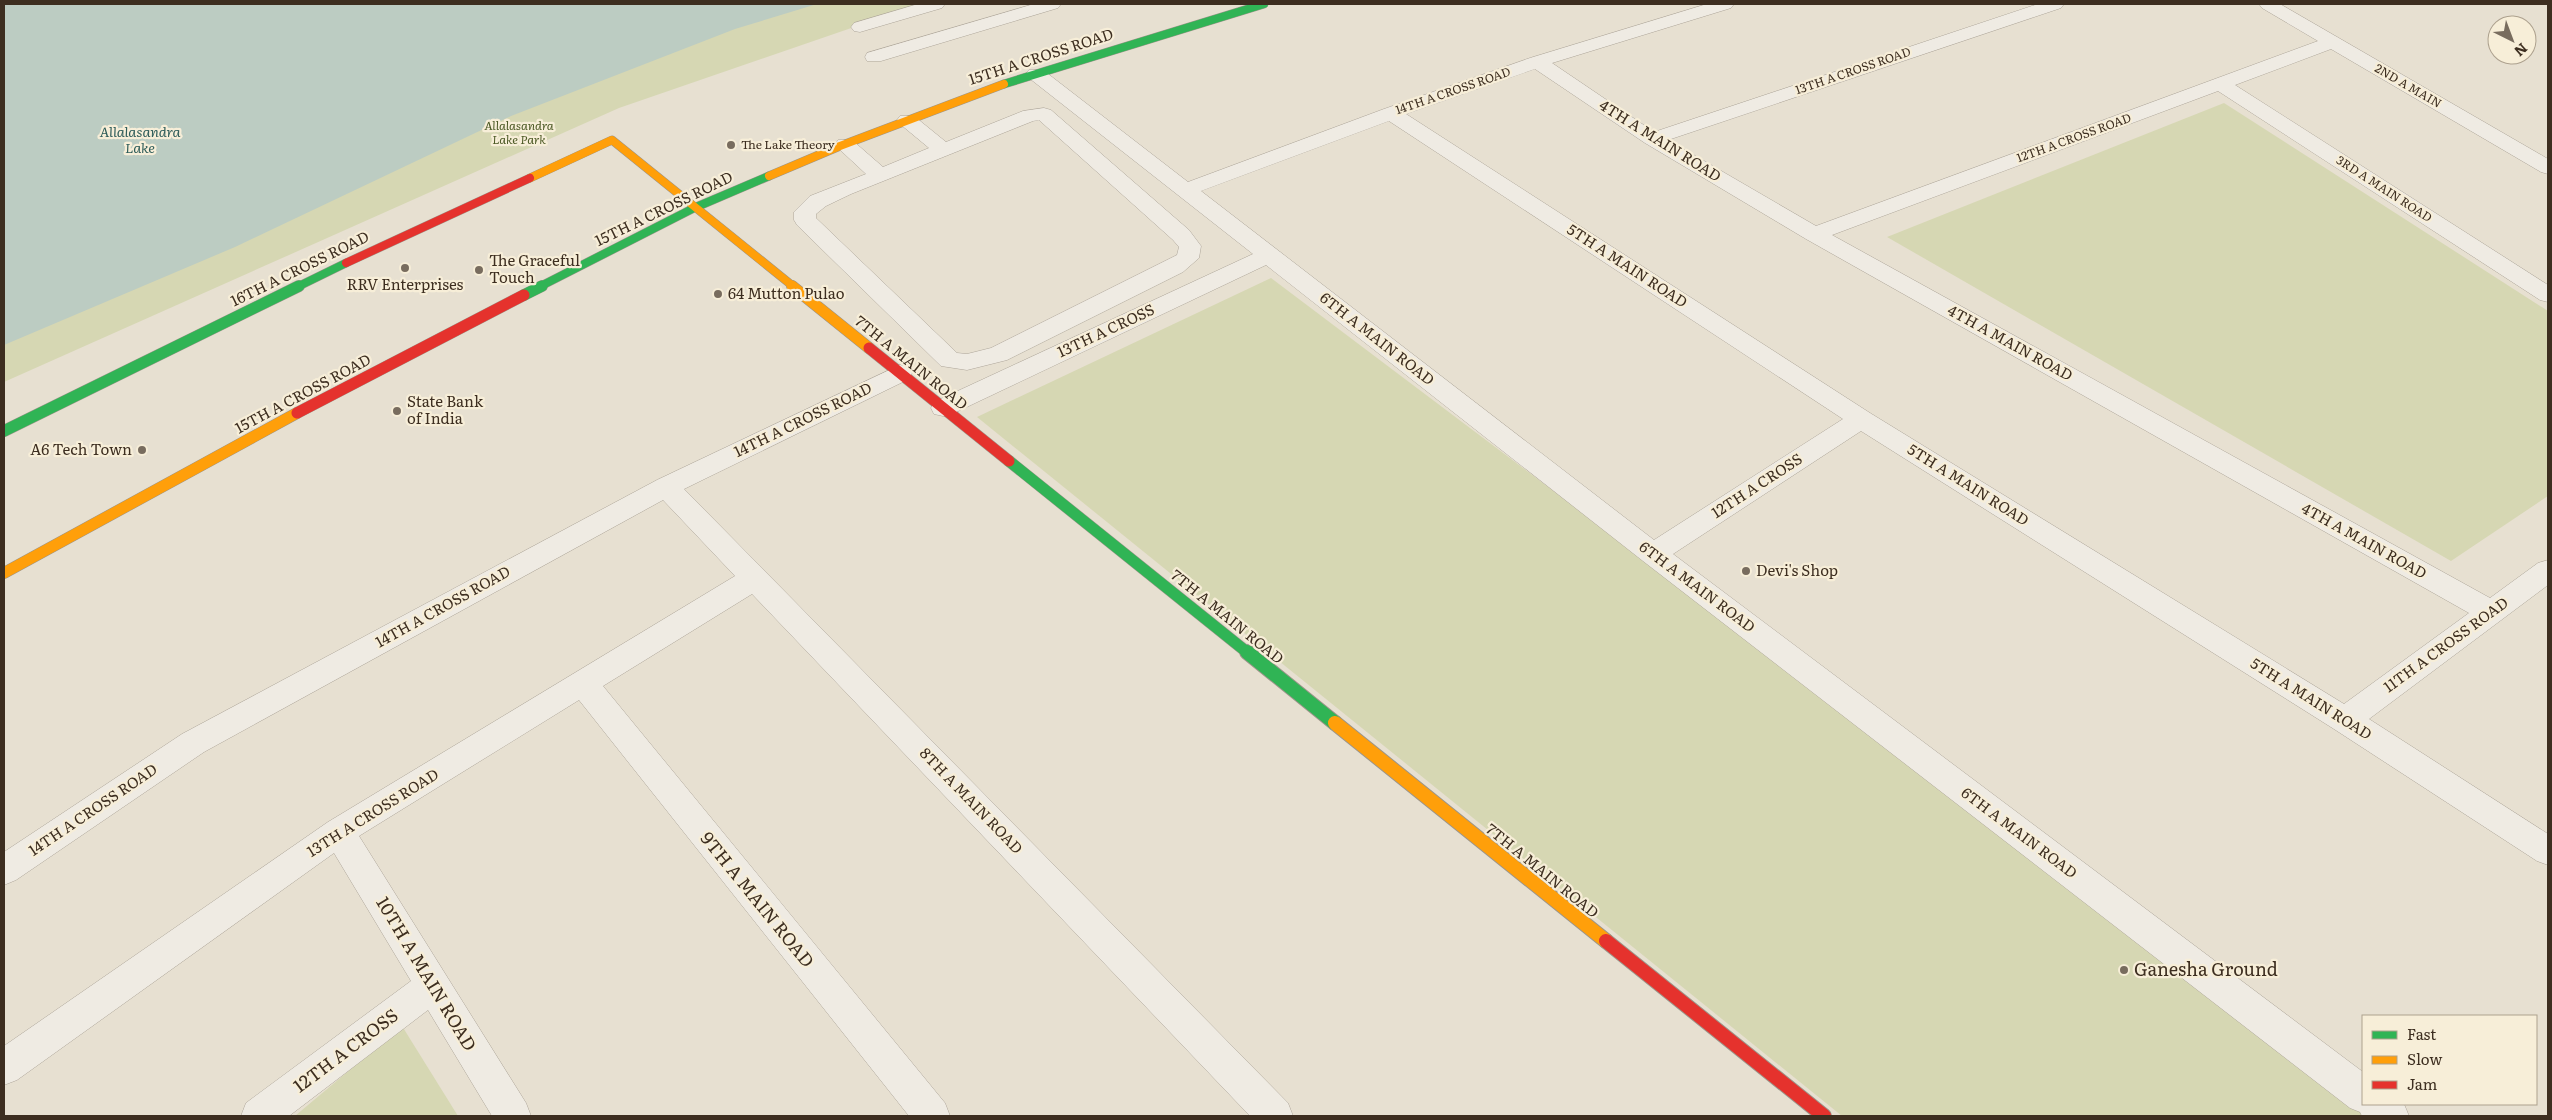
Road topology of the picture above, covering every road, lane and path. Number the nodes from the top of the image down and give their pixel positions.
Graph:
1 (936, 4) edge
2 (1052, 4) edge
3 (1264, 4) edge
4 (1725, 4) edge
5 (2055, 4) edge
6 (2268, 4) edge
7 (860, 27) dead end
8 (2333, 42) junction
9 (874, 56) dead end
10 (1537, 62) junction
11 (1036, 74) junction
12 (2220, 84) junction
13 (1391, 113) junction
14 (907, 120) junction
15 (1652, 139) junction
16 (612, 140) joint
17 (844, 144) junction
18 (944, 150) junction
19 (2548, 168) edge
20 (881, 176) junction
21 (1185, 190) junction
22 (694, 208) junction
23 (1814, 234) junction
24 (1268, 255) junction
25 (2548, 295) edge
26 (900, 373) junction
27 (943, 408) junction
28 (1861, 418) junction
29 (4, 431) edge
30 (666, 487) junction
31 (1653, 554) junction
32 (2548, 570) edge
33 (4, 574) edge
34 (755, 578) junction
35 (2491, 612) junction
36 (583, 683) junction
37 (2345, 720) junction
38 (339, 832) junction
39 (2548, 851) edge
40 (4, 870) edge
41 (433, 985) junction
42 (4, 1067) edge
43 (2362, 1094) edge
44 (2376, 1105) edge
45 (259, 1116) edge
46 (513, 1116) edge
47 (932, 1116) edge
48 (1275, 1116) edge
49 (1824, 1116) edge
50 (2391, 1116) edge

1 - 7 street
2 - 9 street
3 - 11 street, 15TH A CROSS ROAD
4 - 10 street, 14TH A CROSS ROAD
5 - 15 street, 13TH A CROSS ROAD
6 - 8 street, 2ND A MAIN
8 - 12 street, 12TH A CROSS ROAD
8 - 19 street, 2ND A MAIN
10 - 13 street, 14TH A CROSS ROAD
10 - 15 street, 4TH A MAIN ROAD
11 - 14 street, 15TH A CROSS ROAD
11 - 21 street, 6TH A MAIN ROAD
12 - 23 street, 12TH A CROSS ROAD
12 - 25 street, 3RD A MAIN ROAD
13 - 21 street, 14TH A CROSS ROAD
13 - 28 street, 5TH A MAIN ROAD
14 - 17 street, 15TH A CROSS ROAD
14 - 18 street
15 - 23 street, 4TH A MAIN ROAD
16 - 22 street, 7TH A MAIN ROAD
16 - 29 street, 16TH A CROSS ROAD
17 - 20 street
17 - 22 street, 15TH A CROSS ROAD
18 - 20 street
18 - 20 street
21 - 24 street, 6TH A MAIN ROAD
22 - 26 street, 7TH A MAIN ROAD
22 - 33 street, 15TH A CROSS ROAD
23 - 35 street, 4TH A MAIN ROAD
24 - 27 street, 13TH A CROSS
24 - 31 street, 6TH A MAIN ROAD
26 - 27 street, 7TH A MAIN ROAD
26 - 30 street, 14TH A CROSS ROAD
27 - 49 street, 7TH A MAIN ROAD
28 - 31 street, 12TH A CROSS
28 - 37 street, 5TH A MAIN ROAD
30 - 34 street, 8TH A MAIN ROAD
30 - 40 street, 14TH A CROSS ROAD
31 - 43 street, 6TH A MAIN ROAD
32 - 35 street, 11TH A CROSS ROAD
34 - 36 street, 13TH A CROSS ROAD
34 - 48 street, 8TH A MAIN ROAD
35 - 37 street, 11TH A CROSS ROAD
36 - 38 street, 13TH A CROSS ROAD
36 - 47 street, 9TH A MAIN ROAD
37 - 39 street, 5TH A MAIN ROAD
38 - 41 street, 10TH A MAIN ROAD
38 - 42 street, 13TH A CROSS ROAD
41 - 45 street, 12TH A CROSS
41 - 46 street, 10TH A MAIN ROAD
44 - 50 street

